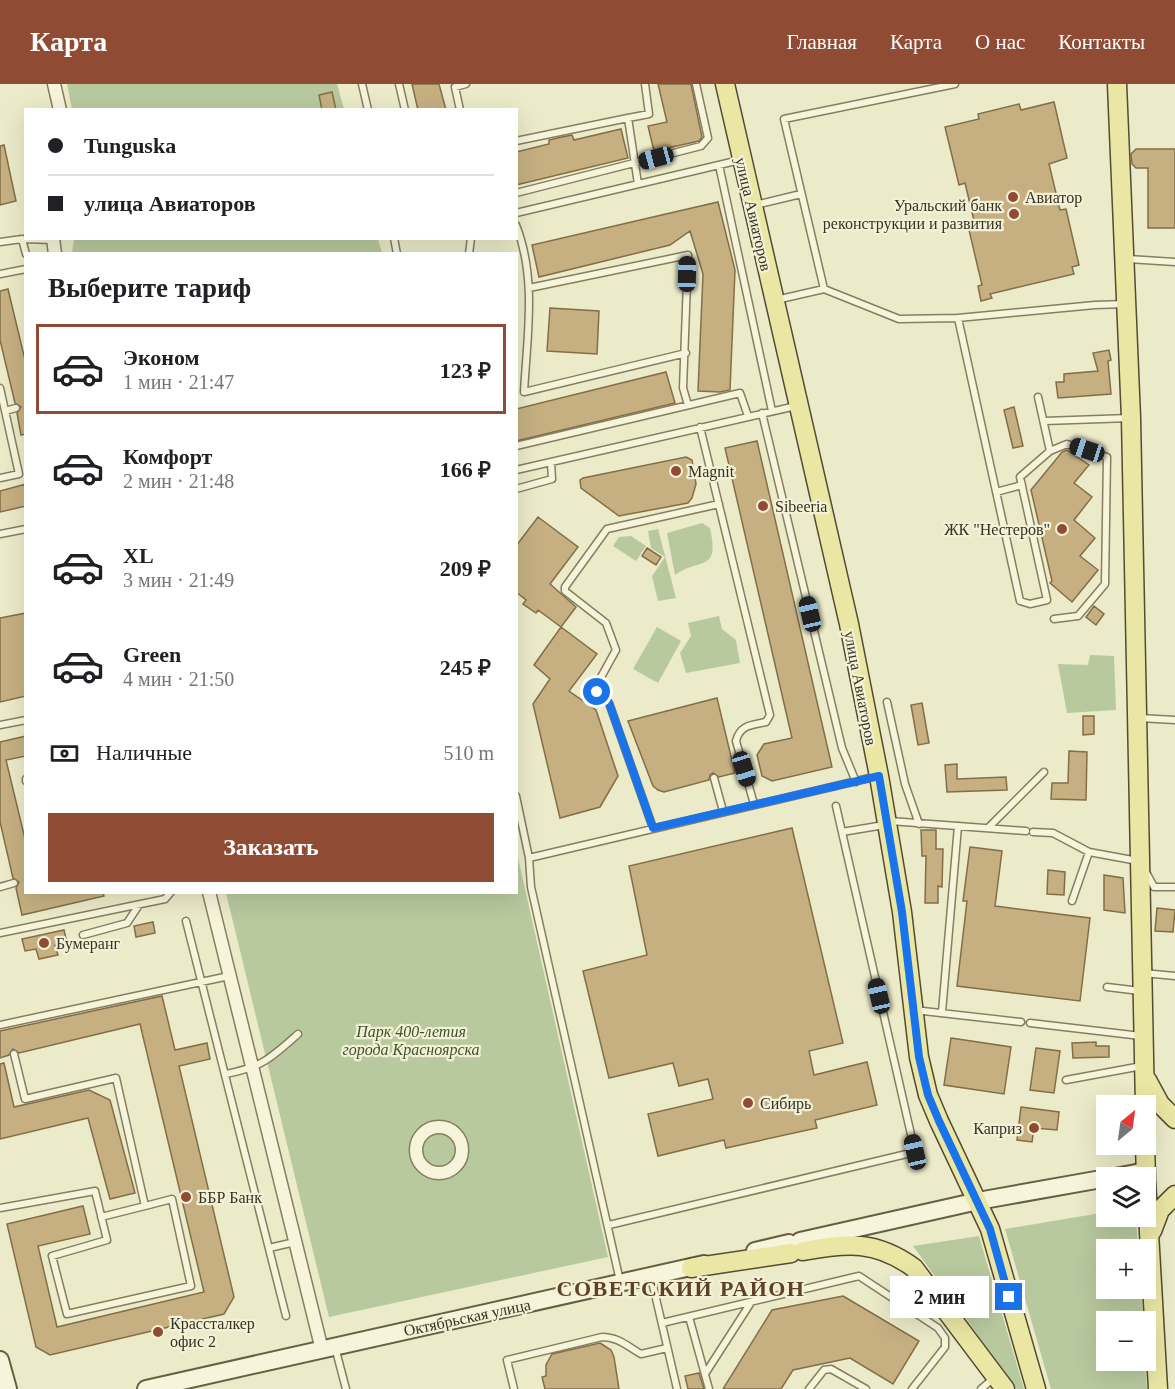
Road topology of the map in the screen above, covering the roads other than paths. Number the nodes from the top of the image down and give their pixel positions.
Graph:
1 (54, 84) edge
2 (362, 84) edge
3 (399, 84) edge
4 (466, 84) edge
5 (645, 84) edge
6 (696, 84) edge
7 (724, 84) edge
8 (955, 84) edge
9 (1117, 84) edge
10 (60, 108) edge
11 (368, 108) edge
12 (405, 108) edge
13 (460, 108) edge
14 (628, 118) junction
15 (518, 141) edge
16 (741, 160) junction
17 (634, 164) junction
18 (718, 165) junction
19 (638, 184) junction
20 (518, 193) edge
21 (801, 194) junction
22 (752, 206) junction
23 (518, 213) edge
24 (518, 230) edge
25 (22, 239) joint
26 (0, 242) edge
27 (25, 252) edge
28 (1124, 259) junction
29 (1175, 261) edge
30 (24, 269) edge
31 (0, 274) edge
32 (530, 288) junction
33 (824, 289) junction
34 (775, 300) junction
35 (1126, 304) junction
36 (958, 318) junction
37 (686, 353) junction
38 (0, 388) edge
39 (1038, 397) dead end
40 (687, 405) junction
41 (799, 405) junction
42 (16, 408) dead end
43 (5, 411) junction
44 (772, 411) junction
45 (762, 413) junction
46 (748, 416) junction
47 (1131, 418) junction
48 (1044, 421) junction
49 (700, 427) junction
50 (518, 446) edge
51 (1050, 451) junction
52 (551, 463) junction
53 (518, 470) edge
54 (0, 478) edge
55 (1022, 485) junction
56 (518, 488) edge
57 (996, 492) junction
58 (719, 504) junction
59 (24, 529) edge
60 (0, 534) edge
61 (1054, 619) dead end
62 (887, 702) dead end
63 (1136, 718) junction
64 (24, 720) edge
65 (1175, 720) edge
66 (0, 725) edge
67 (1044, 772) dead end
68 (879, 776) junction
69 (714, 778) dead end
70 (856, 782) junction
71 (754, 804) junction
72 (518, 805) edge
73 (836, 806) dead end
74 (723, 811) junction
75 (888, 823) junction
76 (919, 824) junction
77 (958, 826) junction
78 (653, 828) junction
79 (988, 828) junction
80 (842, 832) junction
81 (1089, 852) junction
82 (530, 858) junction
83 (1139, 861) junction
84 (14, 883) dead end
85 (1175, 886) edge
86 (0, 887) edge
87 (169, 894) edge
88 (209, 894) edge
89 (1072, 901) dead end
90 (139, 905) junction
91 (186, 921) dead end
92 (0, 923) edge
93 (1, 933) edge
94 (83, 935) dead end
95 (229, 976) junction
96 (1175, 976) edge
97 (200, 981) junction
98 (1143, 982) junction
99 (1107, 987) dead end
100 (914, 1010) junction
101 (942, 1012) junction
102 (1021, 1022) dead end
103 (1030, 1023) dead end
104 (0, 1025) edge
105 (298, 1034) dead end
106 (1145, 1037) junction
107 (14, 1054) dead end
108 (252, 1069) junction
109 (1145, 1071) junction
110 (226, 1074) junction
111 (1066, 1080) dead end
112 (1145, 1095) edge
113 (1175, 1119) edge
114 (1096, 1180) edge
115 (1175, 1195) edge
116 (978, 1201) junction
117 (145, 1206) junction
118 (0, 1208) edge
119 (101, 1217) junction
120 (609, 1225) junction
121 (1148, 1227) edge
122 (1149, 1238) junction
123 (295, 1242) junction
124 (796, 1247) junction
125 (269, 1248) junction
126 (690, 1268) joint
127 (651, 1276) junction
128 (621, 1284) junction
129 (750, 1304) junction
130 (286, 1316) dead end
131 (689, 1317) junction
132 (662, 1323) junction
133 (328, 1348) junction
134 (667, 1348) junction
135 (0, 1360) edge
136 (705, 1374) junction
137 (1000, 1383) edge
138 (8, 1389) edge
139 (146, 1389) edge
140 (346, 1389) edge
141 (514, 1389) edge
142 (677, 1389) edge
143 (709, 1389) edge
144 (809, 1389) edge
145 (866, 1389) edge
146 (912, 1389) edge
147 (981, 1389) edge
148 (1036, 1389) edge
149 (1158, 1389) edge

1 - 10 street
2 - 11 lane
3 - 12 lane
4 - 13 lane
5 - 14 lane
6 - 17 lane
7 - 16 main road, улица Авиаторов
8 - 21 lane
9 - 28 main road
14 - 15 lane
14 - 17 lane
16 - 18 lane
16 - 22 main road, улица Авиаторов
17 - 19 lane
17 - 20 lane
18 - 19 lane
18 - 44 lane
19 - 23 lane
21 - 22 lane
21 - 33 lane
22 - 34 main road, улица Авиаторов
24 - 32 lane
25 - 26 lane
25 - 27 lane
28 - 29 lane
28 - 35 main road
30 - 31 lane
32 - 37 lane
32 - 37 lane
33 - 34 lane
33 - 36 lane
34 - 41 main road, улица Авиаторов
35 - 36 lane
35 - 47 main road
36 - 57 lane
37 - 40 lane
38 - 43 lane
39 - 48 lane
40 - 46 lane
40 - 50 lane
41 - 44 lane
41 - 68 main road, улица Авиаторов
42 - 43 lane
43 - 54 lane
44 - 45 lane
45 - 46 lane
45 - 70 lane
46 - 49 lane
47 - 48 lane
47 - 63 main road
48 - 51 lane
49 - 52 lane
49 - 58 lane
51 - 55 lane
51 - 61 lane
52 - 53 lane
52 - 56 lane
55 - 57 lane
55 - 57 lane
58 - 71 lane
58 - 78 lane
59 - 60 lane
62 - 76 lane
63 - 65 lane
63 - 83 main road
64 - 66 lane
67 - 79 lane
68 - 70 lane
68 - 75 main road, улица Авиаторов
69 - 74 lane
70 - 71 lane
71 - 74 lane
72 - 82 lane
73 - 80 lane
74 - 78 lane
75 - 76 lane
75 - 80 lane
75 - 100 main road, улица Авиаторов
76 - 77 lane
77 - 79 lane
77 - 101 lane
78 - 82 lane
79 - 81 lane
80 - 120 lane
81 - 83 lane
81 - 89 lane
82 - 120 lane
83 - 85 lane
83 - 98 main road
84 - 86 lane
87 - 90 lane
88 - 95 street
90 - 93 lane
90 - 94 lane
91 - 97 lane
92 - 93 lane
95 - 97 lane
95 - 108 street
96 - 98 lane
97 - 104 lane
97 - 110 lane
98 - 99 lane
98 - 106 main road
100 - 101 lane
100 - 116 main road, улица Авиаторов
101 - 102 lane
103 - 106 lane
105 - 108 lane
106 - 109 main road
107 - 117 lane
108 - 110 lane
108 - 123 street
109 - 111 lane
109 - 112 main road
109 - 113 main road
110 - 125 lane
114 - 116 street
115 - 122 main road
116 - 124 street
116 - 148 main road, улица Авиаторов
117 - 119 lane
117 - 119 lane
118 - 119 lane
120 - 128 lane
121 - 122 main road
122 - 149 main road
123 - 125 lane
123 - 133 street
124 - 126 main road
124 - 137 main road
125 - 130 lane
126 - 127 street, Октябрьская улица
127 - 128 street, Октябрьская улица
127 - 132 lane
128 - 133 street, Октябрьская улица
129 - 131 lane
129 - 136 lane
129 - 146 lane
131 - 132 lane
131 - 136 lane
132 - 134 lane
133 - 139 street, Октябрьская улица
133 - 140 lane
134 - 141 lane
134 - 142 lane
135 - 138 street
136 - 143 lane
137 - 147 lane
144 - 145 lane

